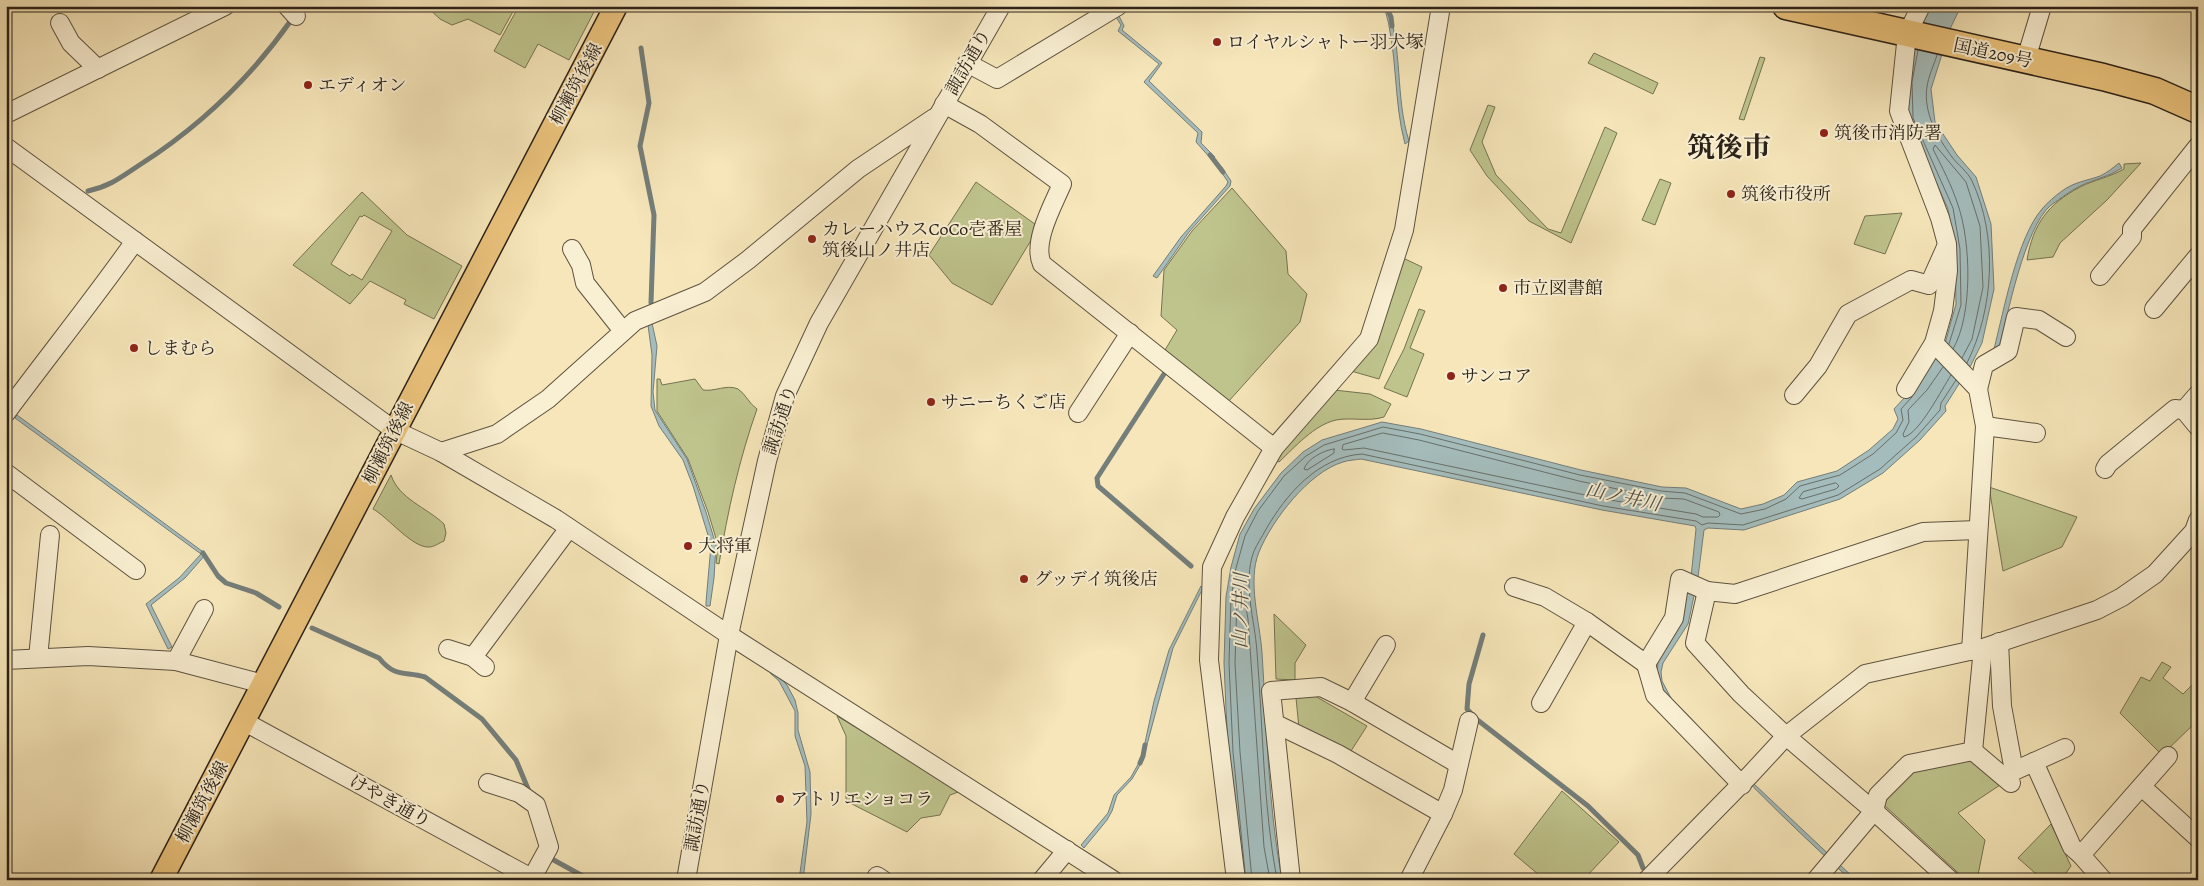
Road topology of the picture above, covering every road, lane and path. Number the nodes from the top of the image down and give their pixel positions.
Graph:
1 (224, 6) edge
2 (616, 6) edge
3 (1000, 6) edge
4 (1118, 6) edge
5 (1441, 6) edge
6 (1786, 6) edge
7 (1921, 6) edge
8 (2042, 6) edge
9 (60, 23) dead end
10 (1907, 34) junction
11 (2026, 60) junction
12 (967, 63) junction
13 (98, 69) junction
14 (940, 110) junction
15 (2198, 110) edge
16 (6, 114) edge
17 (2198, 146) edge
18 (6, 147) edge
19 (135, 241) junction
20 (1947, 244) junction
21 (572, 249) dead end
22 (2198, 256) edge
23 (2100, 276) dead end
24 (2154, 309) dead end
25 (623, 330) junction
26 (1130, 332) junction
27 (2066, 337) dead end
28 (1934, 343) junction
29 (1975, 386) junction
30 (1906, 389) dead end
31 (2198, 394) edge
32 (1794, 395) dead end
33 (2184, 410) junction
34 (6, 413) edge
35 (1078, 413) dead end
36 (1985, 426) junction
37 (2198, 427) edge
38 (394, 430) junction
39 (2036, 433) dead end
40 (1274, 448) junction
41 (442, 452) junction
42 (2105, 469) dead end
43 (6, 473) edge
44 (2198, 520) edge
45 (569, 528) junction
46 (1978, 530) junction
47 (50, 535) dead end
48 (136, 570) dead end
49 (1514, 587) dead end
50 (1707, 591) junction
51 (204, 609) dead end
52 (1587, 622) junction
53 (728, 635) junction
54 (1386, 646) dead end
55 (1984, 647) junction
56 (448, 649) dead end
57 (38, 658) junction
58 (6, 660) edge
59 (176, 661) junction
60 (1646, 664) junction
61 (263, 684) junction
62 (1352, 702) junction
63 (1541, 703) dead end
64 (1469, 721) dead end
65 (245, 722) junction
66 (1276, 724) junction
67 (1786, 736) junction
68 (2066, 748) dead end
69 (1973, 751) junction
70 (2168, 756) dead end
71 (2034, 762) junction
72 (1458, 764) junction
73 (488, 783) dead end
74 (2011, 783) dead end
75 (1742, 784) junction
76 (2142, 787) junction
77 (1874, 811) junction
78 (1443, 814) junction
79 (2198, 838) edge
80 (1067, 850) junction
81 (2081, 855) junction
82 (533, 879) edge
83 (161, 880) edge
84 (686, 880) edge
85 (1042, 880) edge
86 (1113, 880) edge
87 (1236, 880) edge
88 (1291, 880) edge
89 (1410, 880) edge
90 (1647, 880) edge
91 (1816, 880) edge
92 (1950, 880) edge
93 (2103, 880) edge

1 - 13 street
2 - 38 main road, 柳瀬筑後線
3 - 12 street, 諏訪通り
4 - 12 street
5 - 40 street
6 - 10 highway, 国道209号
7 - 10 street
8 - 11 street
9 - 13 street
10 - 11 highway, 国道209号
10 - 20 street
11 - 15 highway, 国道209号
12 - 14 street, 諏訪通り
13 - 16 street
14 - 25 street
14 - 26 street
14 - 53 street, 諏訪通り
17 - 23 street
18 - 19 street
19 - 34 street
19 - 38 street
20 - 28 street
20 - 32 street
21 - 25 street
22 - 24 street
25 - 41 street
26 - 35 street
26 - 40 street
27 - 29 street
28 - 29 street
28 - 30 street
29 - 36 street
31 - 33 street
33 - 37 street
33 - 42 street
36 - 39 street
36 - 46 street
38 - 41 street
38 - 61 main road, 柳瀬筑後線
40 - 87 street
41 - 45 street
43 - 48 street
44 - 55 street
45 - 53 street
45 - 56 street
46 - 50 street
46 - 55 street
47 - 57 street
49 - 52 street
50 - 60 street
50 - 67 street
51 - 59 street
52 - 60 street
52 - 63 street
53 - 80 street
53 - 84 street, 諏訪通り
54 - 62 street
55 - 67 street
55 - 69 street
55 - 71 street
57 - 58 street
57 - 59 street
59 - 61 street
60 - 75 street
61 - 65 main road, 柳瀬筑後線
62 - 66 street
62 - 72 street
64 - 72 street
65 - 82 street, けやき通り
65 - 83 main road, 柳瀬筑後線
66 - 78 street
66 - 88 street
67 - 75 street
67 - 77 street
68 - 71 street
69 - 74 street
69 - 77 street
70 - 76 street
71 - 81 street
72 - 78 street
73 - 82 street
75 - 90 street
76 - 79 street
76 - 81 street
77 - 91 street
77 - 92 street
78 - 89 street
80 - 85 street
80 - 86 street
81 - 93 street

